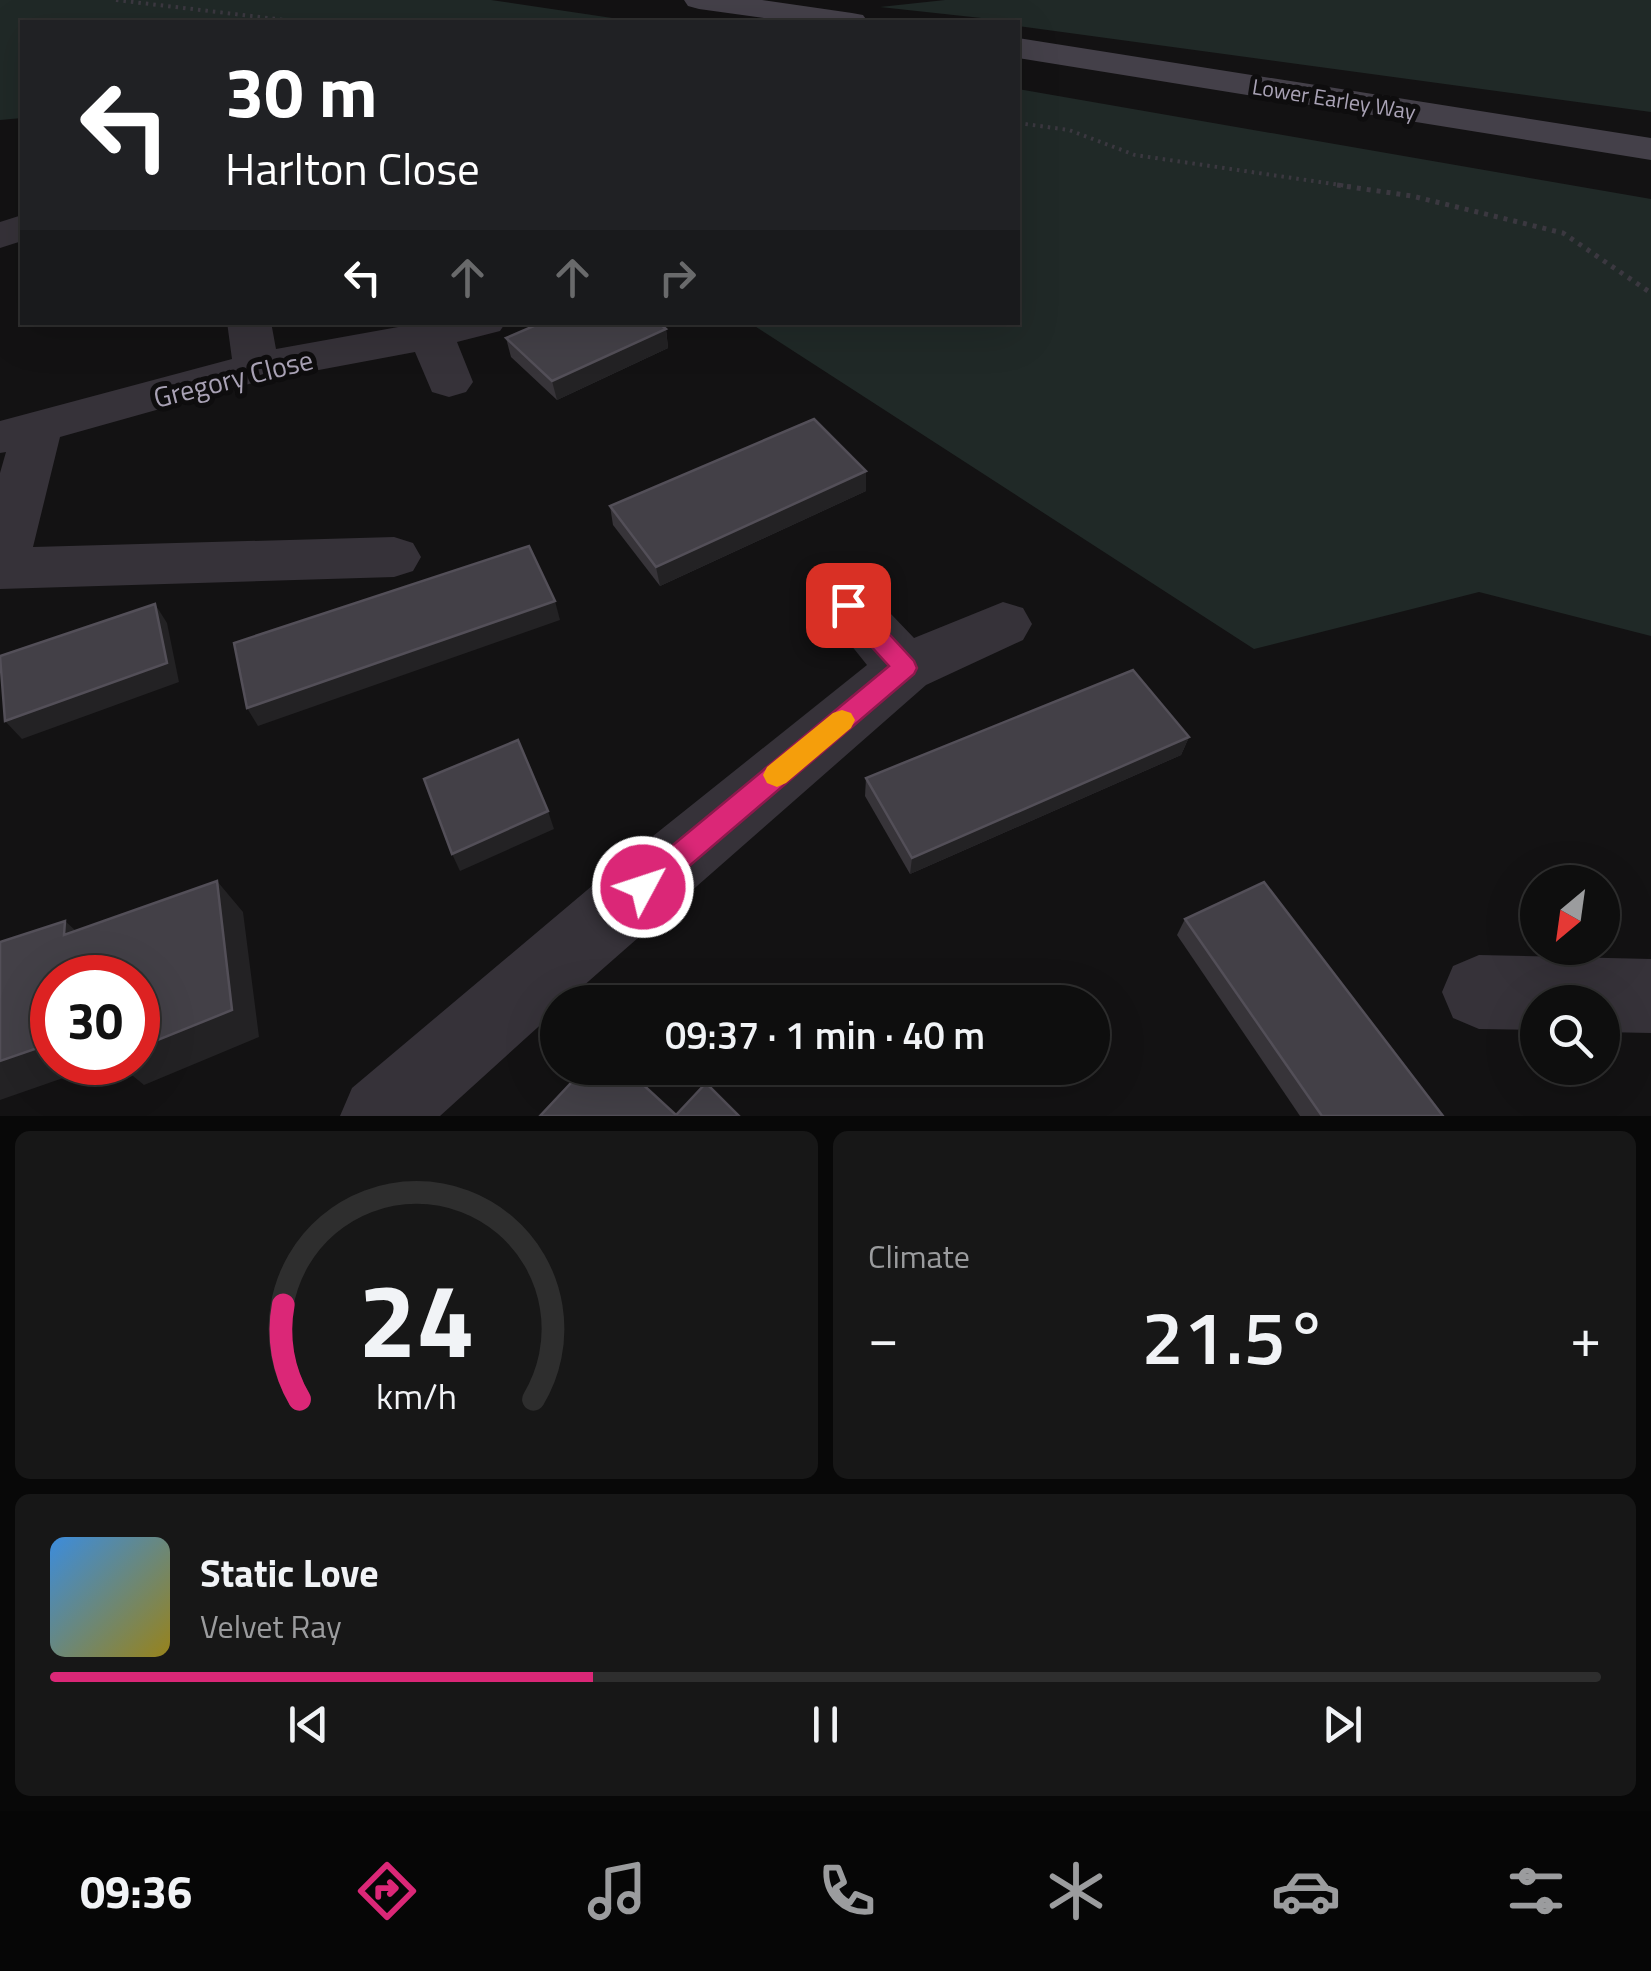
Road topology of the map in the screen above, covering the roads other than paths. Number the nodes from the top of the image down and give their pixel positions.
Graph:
1 (699, 0) edge
2 (838, 20) edge
3 (1020, 48) edge
4 (1651, 149) edge
5 (472, 325) edge
6 (432, 335) junction
7 (253, 345) edge
8 (449, 382) dead end
9 (18, 434) edge
10 (394, 556) dead end
11 (2, 569) edge
12 (848, 605) dead end
13 (1003, 624) dead end
14 (905, 668) junction
15 (1480, 992) dead end
16 (1651, 996) edge
17 (380, 1116) edge

1 - 2 main road
3 - 4 main road, Lower Earley Way
5 - 6 street, Gregory Close
6 - 7 street, Gregory Close
6 - 8 street
7 - 9 street, Gregory Close
9 - 11 street, Gregory Close
10 - 11 street, Gregory Close
12 - 14 street
13 - 14 street
14 - 17 street
15 - 16 street

